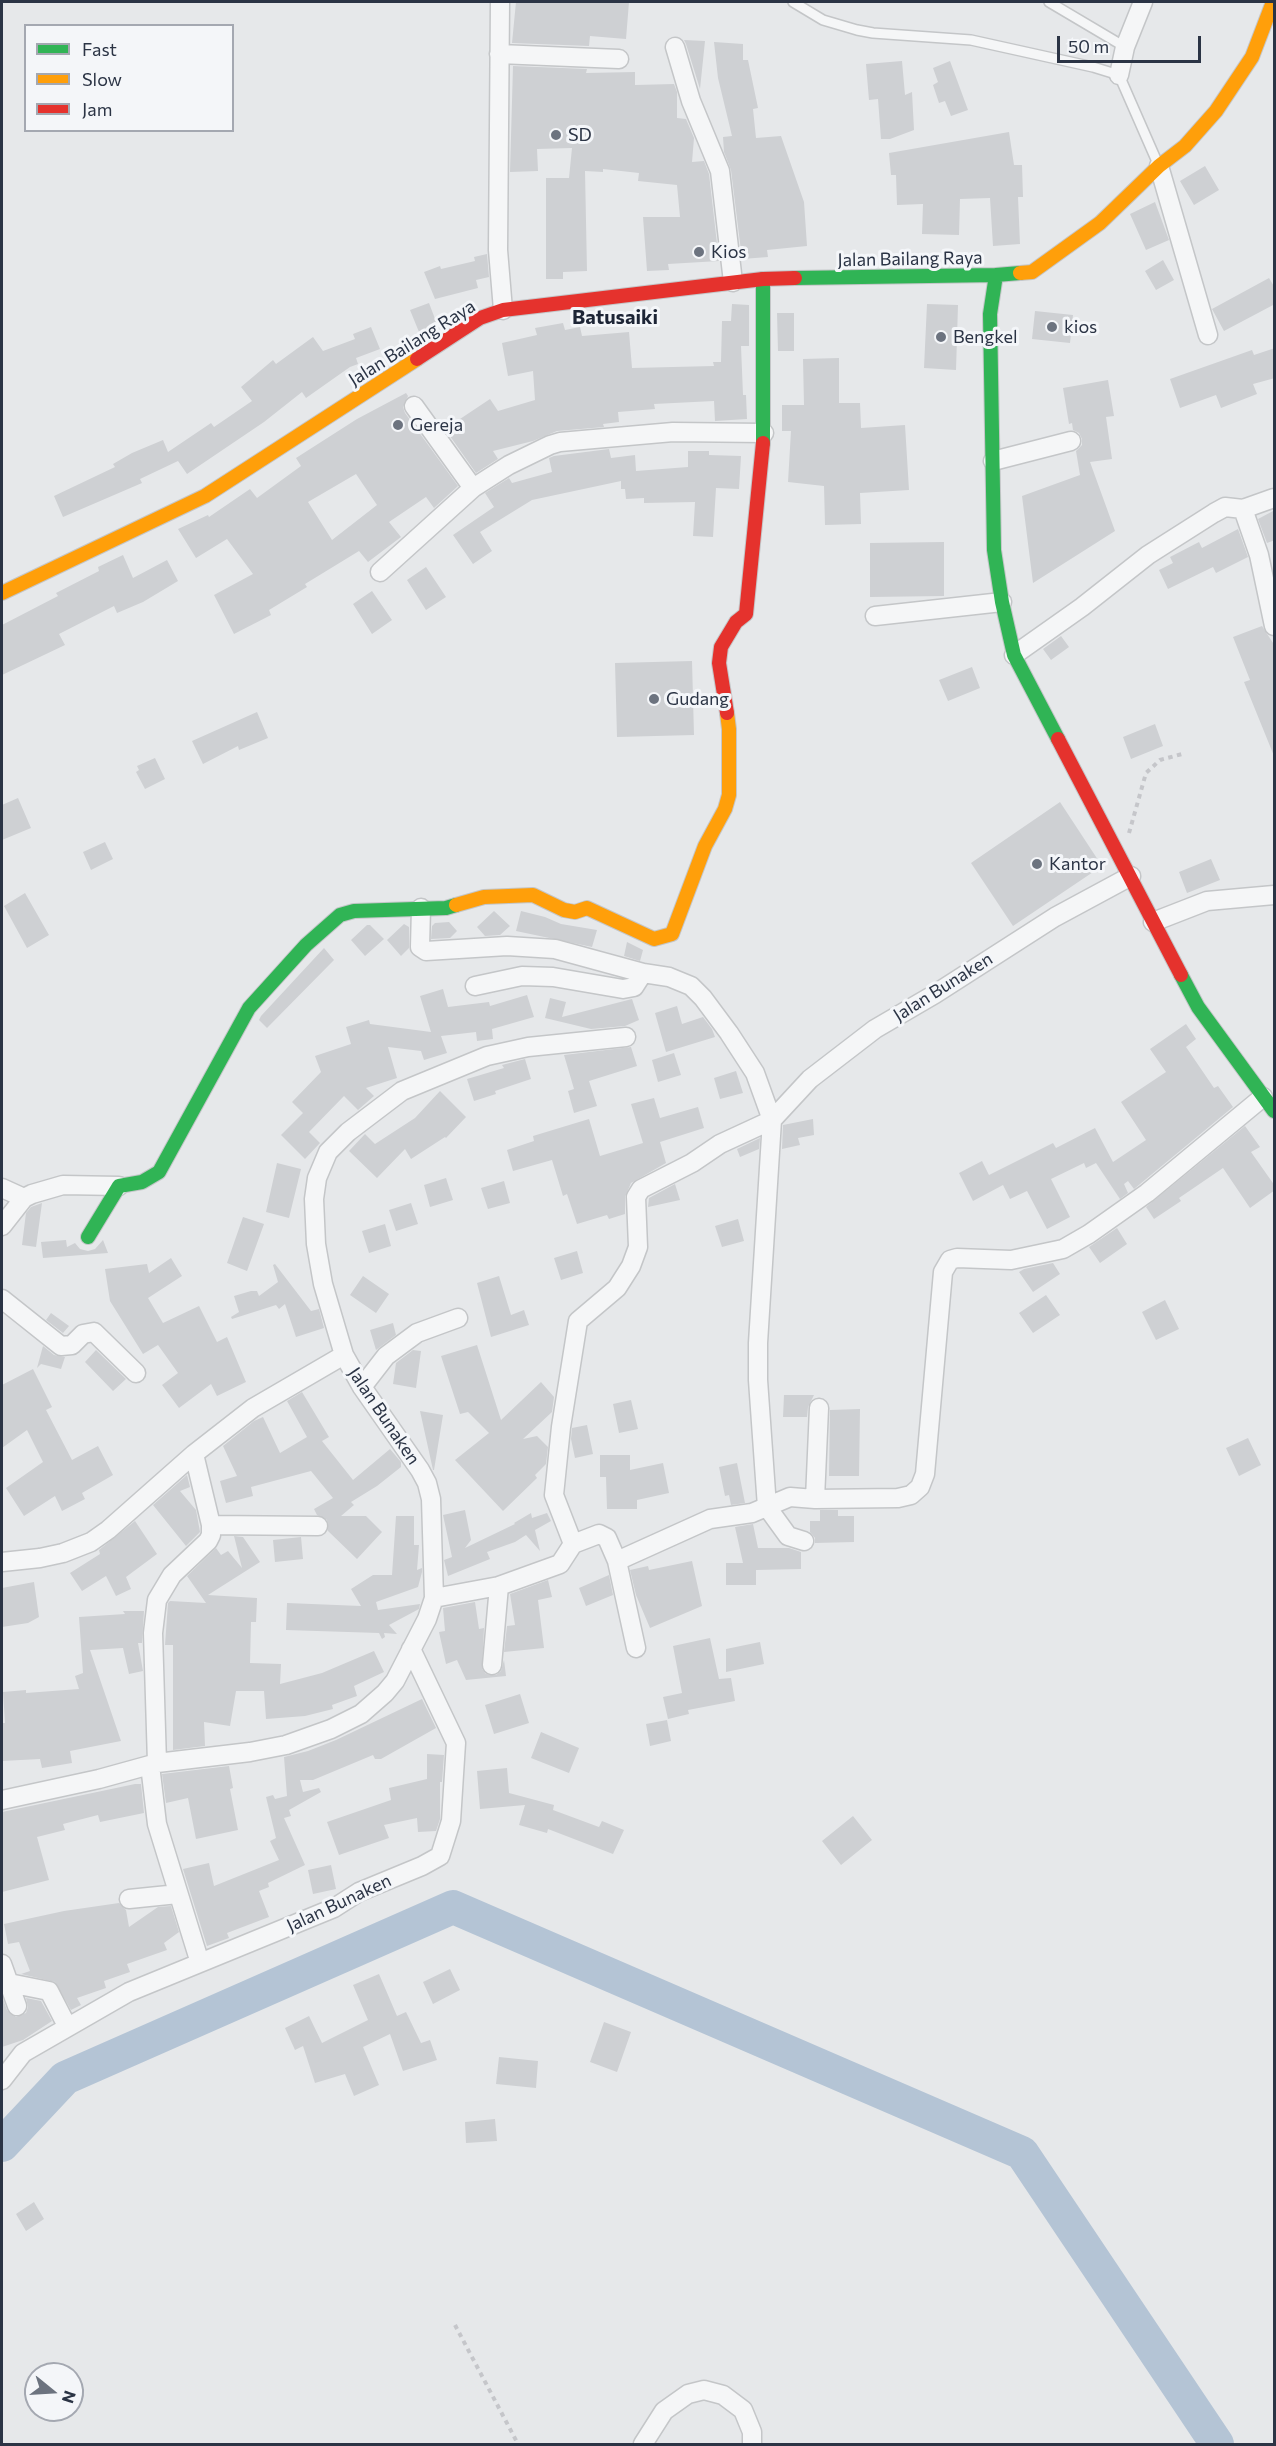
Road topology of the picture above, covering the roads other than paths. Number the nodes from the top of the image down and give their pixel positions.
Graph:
1 (500, 2) edge
2 (793, 2) edge
3 (1049, 2) edge
4 (1143, 2) edge
5 (1273, 2) edge
6 (675, 47) dead end
7 (1125, 47) junction
8 (499, 54) junction
9 (619, 58) dead end
10 (1119, 75) junction
11 (1159, 166) junction
12 (996, 275) junction
13 (763, 279) junction
14 (733, 282) junction
15 (974, 286) junction
16 (503, 310) junction
17 (990, 314) junction
18 (1208, 335) dead end
19 (414, 406) dead end
20 (764, 433) junction
21 (1071, 441) dead end
22 (993, 461) junction
23 (473, 488) junction
24 (1275, 498) edge
25 (1243, 509) junction
26 (380, 572) dead end
27 (2, 592) edge
28 (1002, 602) junction
29 (875, 616) dead end
30 (1275, 626) edge
31 (1014, 655) junction
32 (1131, 876) junction
33 (1275, 895) edge
34 (421, 908) junction
35 (1153, 922) junction
36 (644, 973) junction
37 (475, 986) dead end
38 (626, 1036) dead end
39 (1263, 1097) junction
40 (1275, 1111) edge
41 (772, 1120) junction
42 (119, 1186) junction
43 (2, 1188) edge
44 (24, 1198) junction
45 (2, 1226) edge
46 (87, 1237) dead end
47 (2, 1299) edge
48 (458, 1318) dead end
49 (344, 1355) junction
50 (136, 1373) dead end
51 (362, 1387) junction
52 (819, 1408) dead end
53 (194, 1454) junction
54 (815, 1499) junction
55 (767, 1508) junction
56 (211, 1525) junction
57 (318, 1526) dead end
58 (804, 1541) dead end
59 (573, 1544) junction
60 (617, 1561) junction
61 (2, 1562) edge
62 (499, 1586) junction
63 (434, 1598) junction
64 (636, 1648) dead end
65 (411, 1649) junction
66 (492, 1665) dead end
67 (153, 1764) junction
68 (2, 1800) edge
69 (177, 1894) junction
70 (129, 1899) dead end
71 (201, 1963) junction
72 (4, 1972) edge
73 (17, 2006) dead end
74 (67, 2026) junction
75 (2, 2080) edge
76 (643, 2445) edge
77 (752, 2445) edge

1 - 8 street
2 - 10 lane
3 - 7 lane
4 - 7 street
5 - 11 main road, Jalan Bailang Raya
6 - 14 street
7 - 10 street
8 - 9 street
8 - 16 street
10 - 11 lane
11 - 12 main road, Jalan Bailang Raya
11 - 18 street
12 - 15 main road, Jalan Bailang Raya
12 - 17 main road
13 - 14 main road, Jalan Bailang Raya
13 - 15 main road, Jalan Bailang Raya
13 - 20 main road
14 - 16 main road, Jalan Bailang Raya
15 - 17 main road
16 - 27 main road, Jalan Bailang Raya
17 - 22 main road
19 - 23 street
20 - 23 street
20 - 34 main road
21 - 22 street
22 - 28 main road
23 - 26 street
24 - 25 street
25 - 30 street
25 - 31 street
28 - 29 street
28 - 31 main road
31 - 32 main road
32 - 35 main road
32 - 41 street, Jalan Bunaken
33 - 35 street
34 - 36 street
34 - 42 main road
35 - 39 main road
36 - 37 street
36 - 41 street
38 - 49 street, Jalan Bunaken
39 - 40 main road
39 - 54 street
41 - 55 street
41 - 59 street, Jalan Bunaken
42 - 44 street
42 - 46 main road
43 - 44 street
44 - 45 street
47 - 50 street
48 - 51 street
49 - 51 street, Jalan Bunaken
49 - 53 street
51 - 63 street, Jalan Bunaken
52 - 54 street
53 - 56 street
53 - 61 street
54 - 55 street
55 - 58 street
55 - 60 street
56 - 57 street
56 - 67 street
59 - 60 street
59 - 62 street
60 - 64 street
62 - 63 street
62 - 66 street
63 - 65 street, Jalan Bunaken
65 - 67 street, Jalan Bunaken
65 - 71 street, Jalan Bunaken
67 - 68 street, Jalan Bunaken
67 - 69 street
69 - 70 street
69 - 71 street
71 - 74 street, Jalan Bunaken
72 - 73 street
72 - 74 street
74 - 75 street, Jalan Bunaken
76 - 77 street

